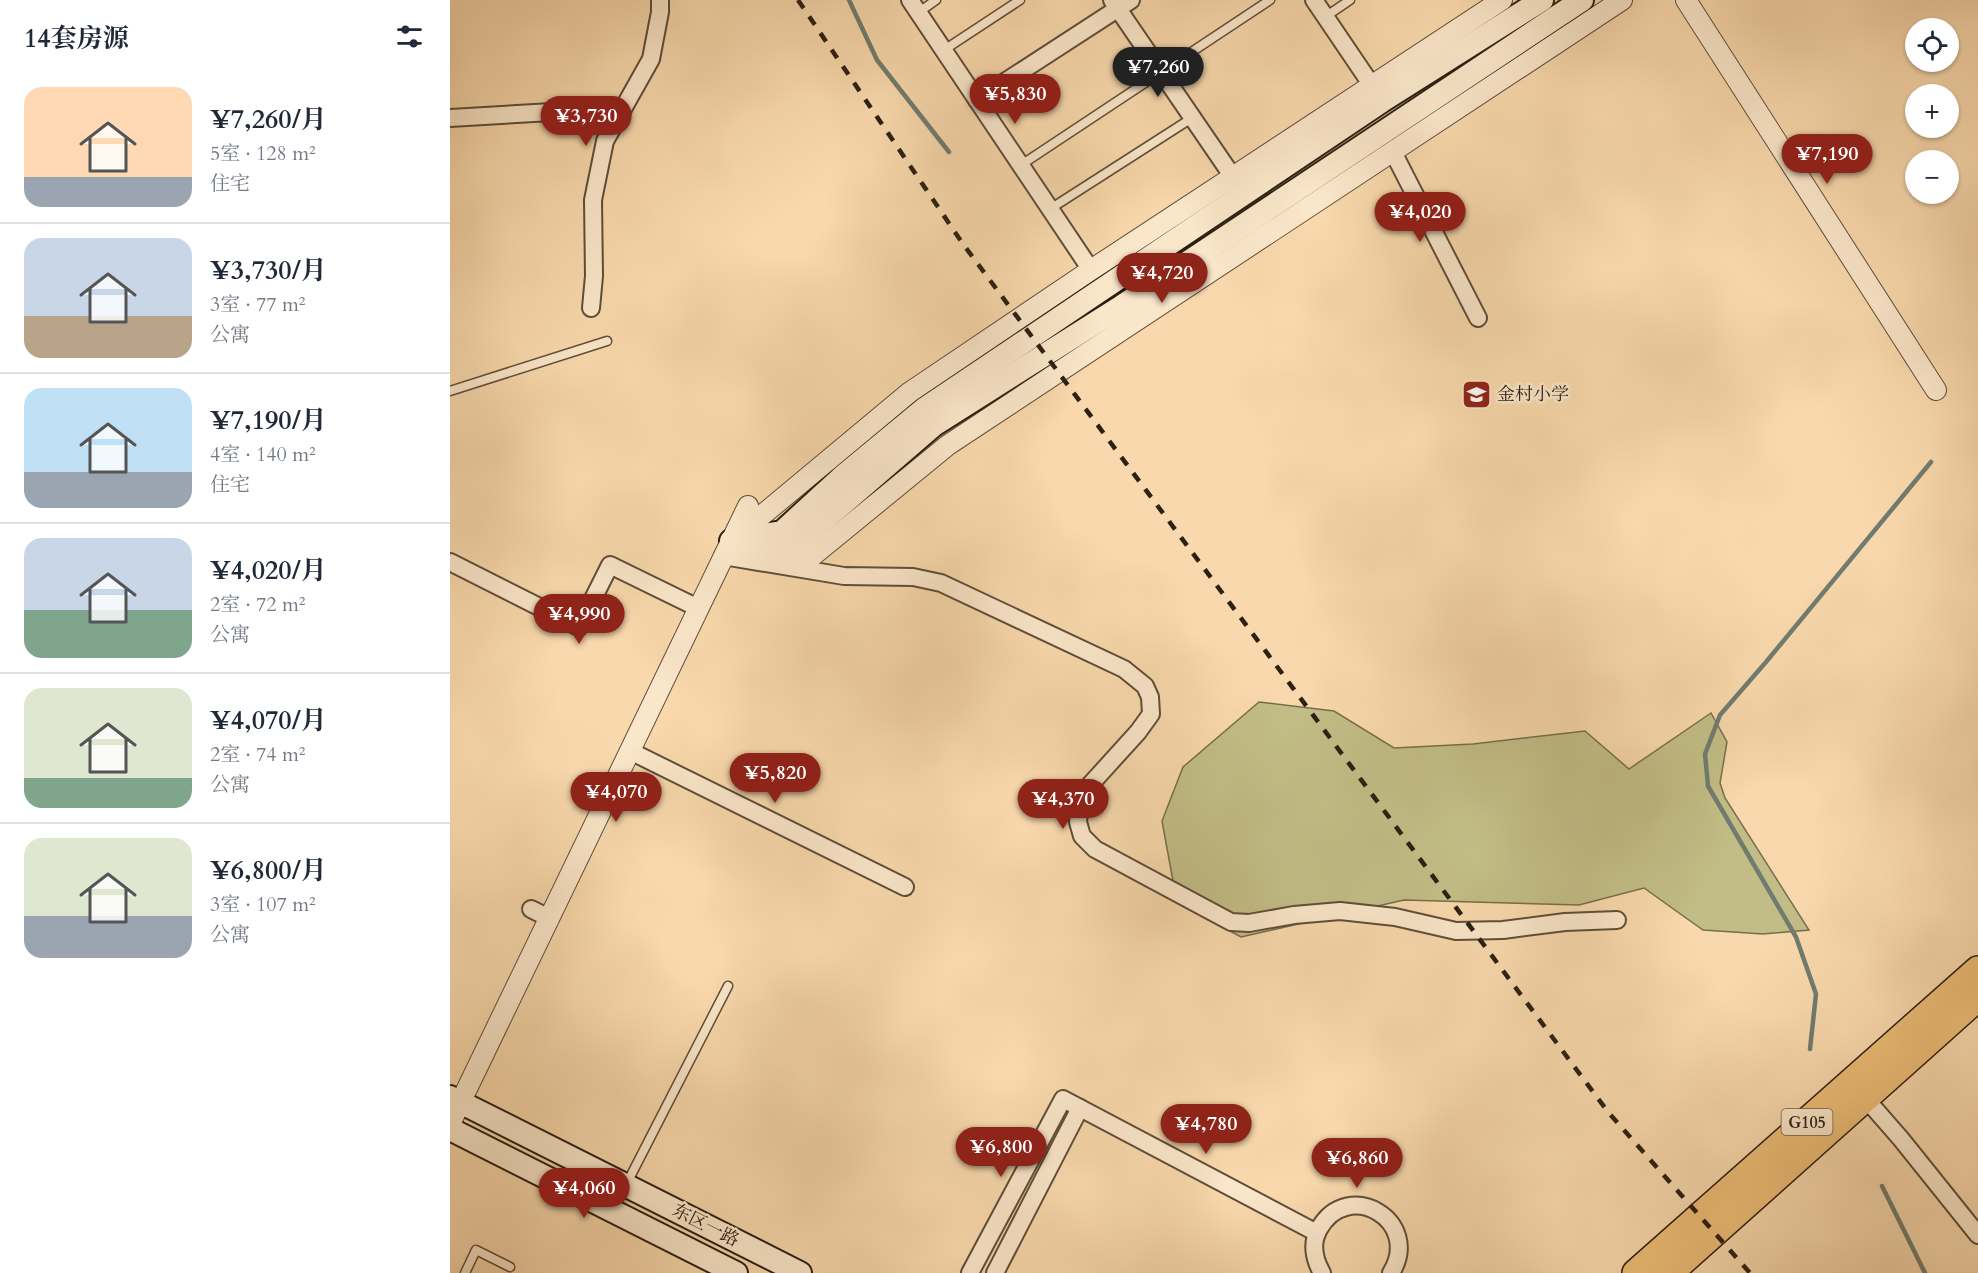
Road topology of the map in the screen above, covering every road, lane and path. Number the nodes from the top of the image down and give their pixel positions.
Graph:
1 (660, 0) edge
2 (936, 0) edge
3 (1020, 0) edge
4 (1270, 0) edge
5 (1314, 0) edge
6 (1350, 0) edge
7 (1502, 0) edge
8 (1542, 0) edge
9 (1582, 0) edge
10 (1622, 0) edge
11 (1686, 0) edge
12 (1120, 3) edge
13 (914, 6) edge
14 (1325, 17) junction
15 (944, 50) junction
16 (1161, 72) junction
17 (1376, 93) junction
18 (977, 100) junction
19 (569, 111) dead end
20 (1192, 117) junction
21 (450, 118) edge
22 (1393, 152) junction
23 (1021, 165) junction
24 (1233, 177) junction
25 (1050, 209) junction
26 (1091, 270) junction
27 (591, 308) dead end
28 (1478, 318) dead end
29 (607, 341) dead end
30 (1936, 390) dead end
31 (450, 391) edge
32 (748, 506) dead end
33 (727, 548) junction
34 (450, 562) edge
35 (698, 608) junction
36 (630, 751) junction
37 (905, 887) dead end
38 (531, 909) dead end
39 (549, 918) junction
40 (1617, 920) dead end
41 (1978, 970) edge
42 (728, 986) dead end
43 (1978, 997) edge
44 (1858, 1091) junction
45 (455, 1100) edge
46 (1080, 1108) junction
47 (450, 1124) edge
48 (450, 1130) edge
49 (626, 1185) junction
50 (1317, 1233) junction
51 (1978, 1235) edge
52 (510, 1267) dead end
53 (465, 1273) edge
54 (736, 1273) edge
55 (800, 1273) edge
56 (970, 1273) edge
57 (995, 1273) edge
58 (1322, 1273) edge
59 (1391, 1273) edge
60 (1636, 1273) edge
61 (1669, 1273) edge

1 - 27 street
2 - 13 lane
3 - 15 lane
4 - 16 lane
5 - 14 street
6 - 14 lane
7 - 17 street
8 - 17 main road
9 - 33 main road
10 - 22 street
11 - 30 street
12 - 16 street
12 - 18 street
13 - 15 street
14 - 17 street
15 - 18 street
16 - 20 street
16 - 23 lane
17 - 24 street
17 - 33 main road
18 - 23 street
19 - 21 street
20 - 24 street
20 - 25 lane
22 - 28 street
22 - 33 street
23 - 25 street
24 - 26 street
25 - 26 street
26 - 33 street
29 - 31 lane
32 - 33 street
33 - 35 street
33 - 40 street
34 - 35 street
35 - 36 street
36 - 37 street
36 - 39 street
38 - 39 street
39 - 45 street
41 - 44 highway, G105
42 - 49 lane
43 - 44 highway, G105
44 - 51 street
44 - 60 highway, G105
44 - 61 highway, G105
45 - 47 street
45 - 49 main road, 东区一路
46 - 50 street
46 - 56 street
46 - 57 street
48 - 54 main road, 东区一路
49 - 55 main road, 东区一路
50 - 58 street
50 - 59 street
52 - 53 lane

